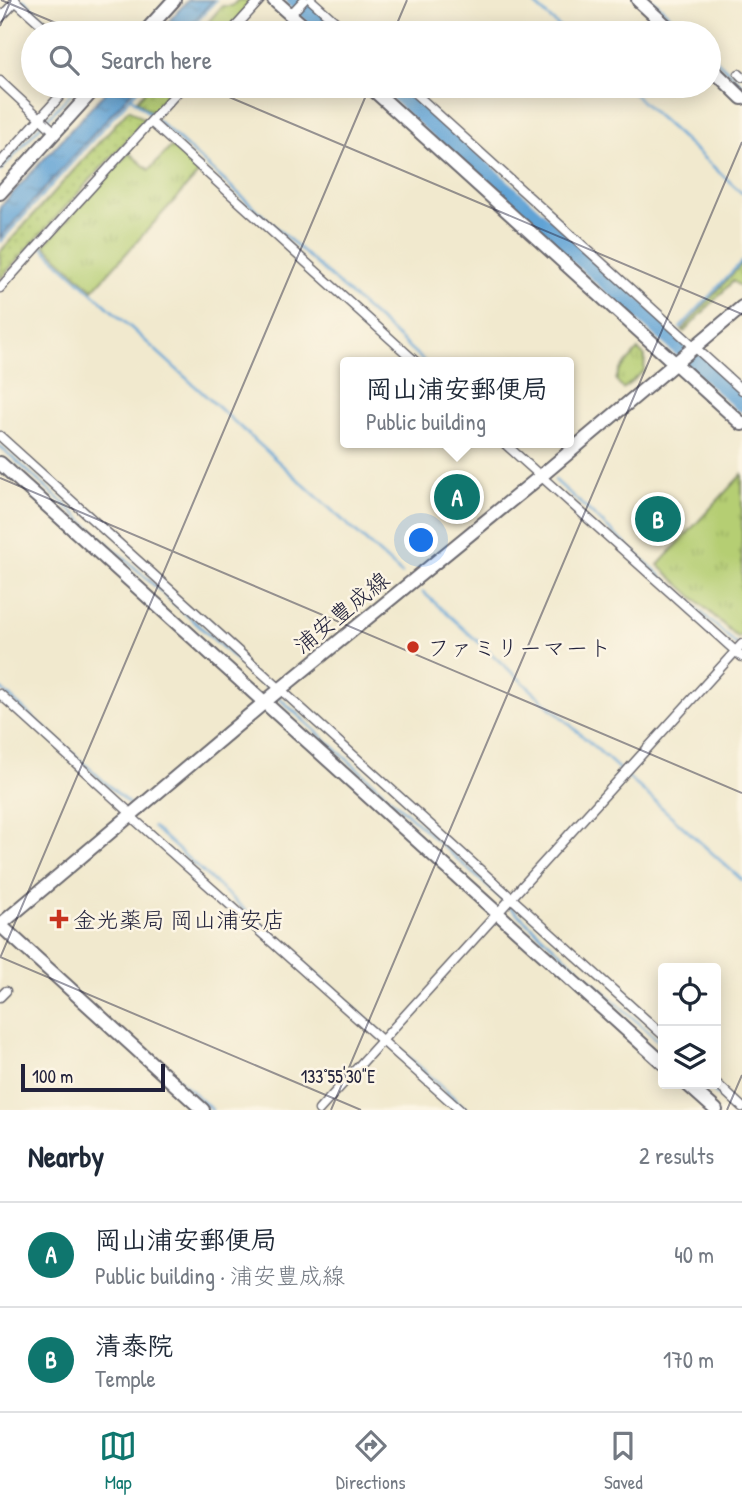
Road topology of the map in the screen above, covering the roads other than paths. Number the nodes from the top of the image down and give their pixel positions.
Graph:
1 (174, 0) edge
2 (260, 0) edge
3 (274, 0) edge
4 (304, 0) edge
5 (311, 0) edge
6 (638, 0) edge
7 (15, 1) edge
8 (293, 12) junction
9 (0, 18) edge
10 (38, 21) edge
11 (155, 21) edge
12 (241, 21) edge
13 (301, 21) edge
14 (335, 21) edge
15 (661, 21) edge
16 (721, 77) edge
17 (0, 81) edge
18 (742, 97) edge
19 (60, 98) edge
20 (86, 98) edge
21 (172, 98) edge
22 (383, 98) edge
23 (419, 98) edge
24 (153, 119) junction
25 (43, 121) junction
26 (55, 132) junction
27 (0, 163) edge
28 (0, 193) edge
29 (0, 288) edge
30 (742, 307) edge
31 (686, 354) junction
32 (411, 357) edge
33 (742, 390) edge
34 (742, 424) edge
35 (0, 436) edge
36 (510, 448) edge
37 (0, 463) edge
38 (541, 476) junction
39 (738, 647) edge
40 (742, 657) edge
41 (0, 694) edge
42 (273, 694) junction
43 (131, 814) junction
44 (505, 903) junction
45 (0, 925) edge
46 (658, 1031) edge
47 (382, 1040) junction
48 (658, 1058) edge
49 (721, 1088) edge
50 (693, 1089) edge
51 (742, 1107) edge
52 (203, 1110) edge
53 (319, 1110) edge
54 (460, 1110) edge
55 (716, 1110) edge

1 - 11 street
2 - 12 street
3 - 8 street
4 - 8 street
5 - 14 street
6 - 15 street
7 - 9 street
7 - 10 street
8 - 13 street
16 - 18 street
17 - 25 street
19 - 25 street
20 - 26 street
21 - 24 street
22 - 31 street
23 - 31 street
24 - 29 street
24 - 32 street
25 - 26 street
25 - 27 street
26 - 28 street
30 - 31 street, 浦安豊成線
31 - 33 street
31 - 34 street
31 - 38 street, 浦安豊成線
35 - 42 street
36 - 38 street
37 - 42 street
38 - 39 street
38 - 42 street, 浦安豊成線
39 - 40 street
39 - 44 street
41 - 43 street
42 - 43 street, 浦安豊成線
42 - 44 street
42 - 44 street
43 - 45 street, 浦安豊成線
43 - 47 street
44 - 46 street
44 - 47 street
44 - 48 street
45 - 52 street
47 - 53 street
47 - 54 street
49 - 51 street
50 - 55 street

